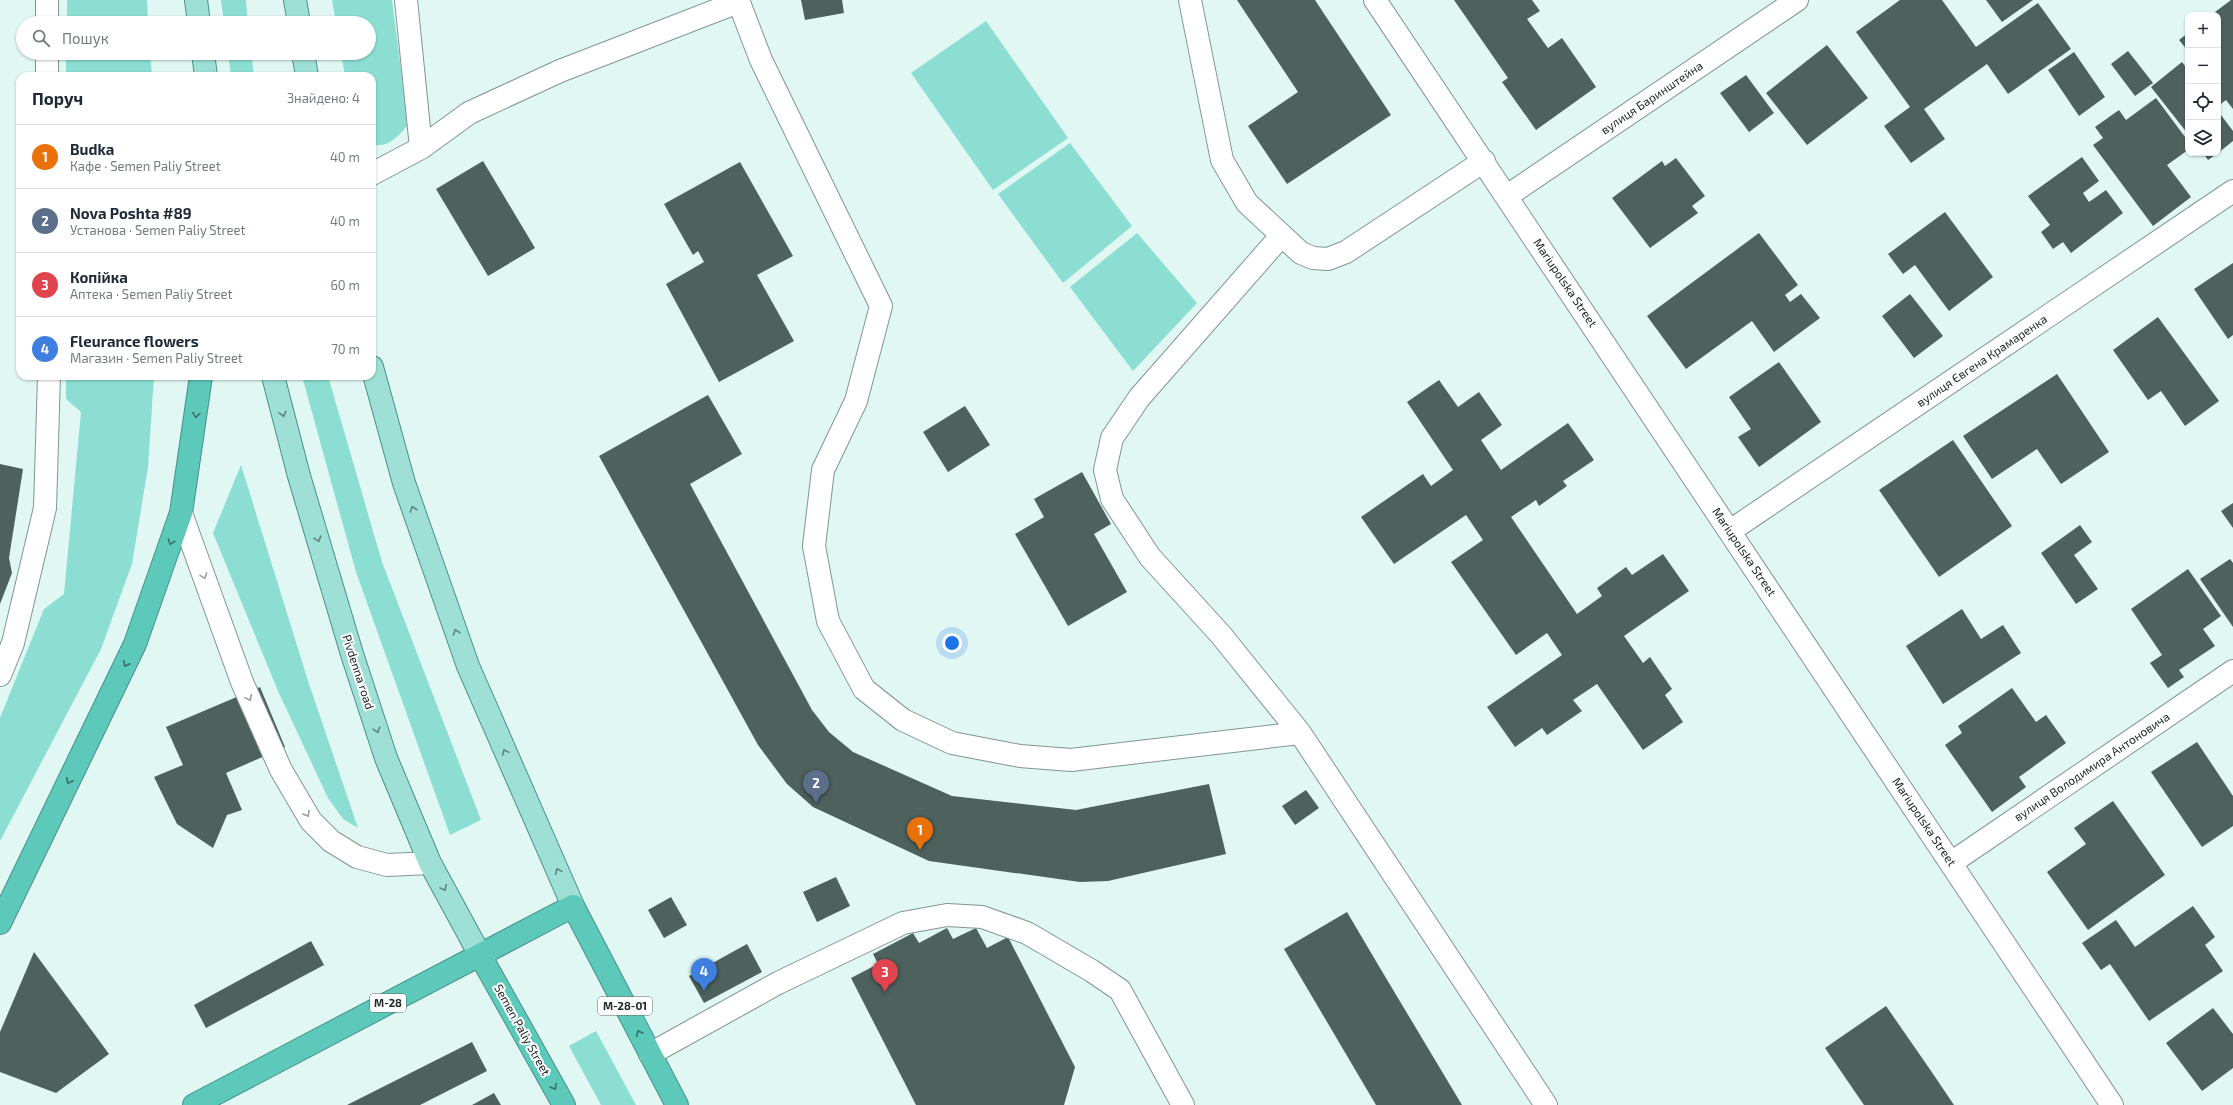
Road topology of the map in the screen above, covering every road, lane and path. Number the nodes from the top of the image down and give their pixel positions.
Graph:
1 (47, 0) edge
2 (196, 0) edge
3 (295, 0) edge
4 (406, 0) edge
5 (1190, 0) edge
6 (1375, 0) edge
7 (1797, 0) edge
8 (738, 1) edge
9 (47, 16) edge
10 (198, 16) edge
11 (298, 16) edge
12 (47, 60) edge
13 (204, 60) edge
14 (304, 60) edge
15 (47, 72) edge
16 (205, 72) edge
17 (306, 72) edge
18 (421, 148) junction
19 (1484, 161) junction
20 (376, 172) edge
21 (2233, 191) edge
22 (1507, 196) junction
23 (1281, 236) junction
24 (49, 380) edge
25 (200, 380) edge
26 (274, 380) edge
27 (376, 380) edge
28 (181, 513) junction
29 (1730, 531) junction
30 (7, 639) edge
31 (2233, 671) edge
32 (0, 676) edge
33 (1300, 733) junction
34 (430, 863) junction
35 (1951, 863) junction
36 (573, 906) junction
37 (0, 923) edge
38 (480, 955) junction
39 (650, 1054) junction
40 (194, 1105) edge
41 (564, 1105) edge
42 (677, 1105) edge
43 (1183, 1105) edge
44 (1546, 1105) edge
45 (2112, 1105) edge

1 - 9 street
2 - 10 main road
3 - 11 main road
4 - 18 street
5 - 23 street
6 - 19 street, Mariupolska Street
7 - 22 street, вулиця Баринштейна
8 - 18 street
8 - 33 street
12 - 15 street
13 - 16 main road
14 - 17 main road
18 - 20 street
19 - 22 street, Mariupolska Street
19 - 23 street
21 - 29 street, вулиця Євгена Крамаренка
22 - 29 street, Mariupolska Street
23 - 33 street
24 - 30 street
25 -> 28 highway
26 -> 34 main road, Pivdenna road
36 -> 27 main road
28 -> 34 street
28 -> 37 highway
29 - 35 street, Mariupolska Street
30 - 32 street
31 - 35 street, вулиця Володимира Антоновича
33 - 44 street
34 -> 38 main road, Pivdenna road
35 - 45 street, Mariupolska Street
36 - 38 highway, М-28
39 -> 36 highway, М-28-01
38 - 40 highway, М-28
38 -> 41 highway, Semen Paliy Street
39 - 42 highway, М-28-01
39 - 43 street

